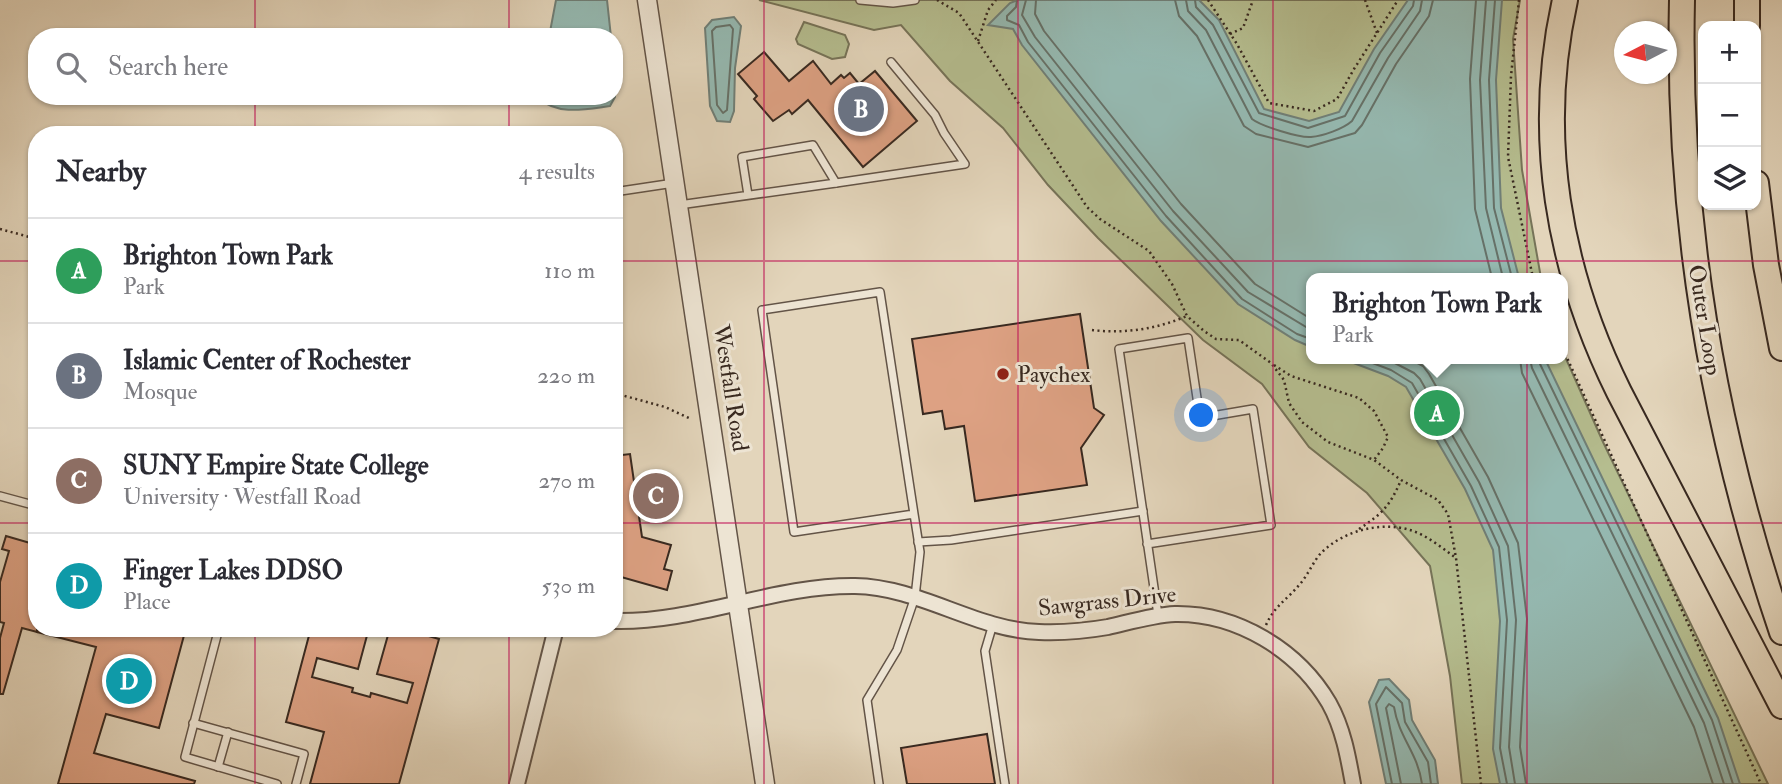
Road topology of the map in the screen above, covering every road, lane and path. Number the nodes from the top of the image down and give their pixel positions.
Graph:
1 (647, 0) edge
2 (860, 0) edge
3 (915, 0) edge
4 (937, 0) edge
5 (996, 0) edge
6 (1208, 0) edge
7 (1253, 0) edge
8 (1365, 0) edge
9 (1398, 0) edge
10 (1519, 0) edge
11 (1565, 0) edge
12 (1682, 0) edge
13 (1747, 0) edge
14 (1747, 21) edge
15 (1230, 34) junction
16 (1377, 34) junction
17 (977, 43) junction
18 (891, 62) dead end
19 (674, 183) junction
20 (836, 183) junction
21 (623, 191) edge
22 (748, 195) junction
23 (678, 205) junction
24 (1759, 210) edge
25 (0, 229) edge
26 (28, 237) edge
27 (1532, 273) edge
28 (1187, 316) junction
29 (1092, 330) dead end
30 (1782, 348) edge
31 (1568, 360) edge
32 (1271, 363) junction
33 (623, 395) edge
34 (691, 419) dead end
35 (1374, 460) junction
36 (1401, 480) junction
37 (0, 496) edge
38 (28, 504) edge
39 (1143, 512) junction
40 (914, 514) junction
41 (1356, 531) junction
42 (918, 541) junction
43 (1147, 544) junction
44 (1456, 558) junction
45 (915, 597) junction
46 (738, 603) junction
47 (1158, 616) junction
48 (623, 620) edge
49 (993, 624) junction
50 (1264, 628) dead end
51 (1782, 632) edge
52 (218, 637) edge
53 (554, 637) edge
54 (1782, 706) edge
55 (193, 723) junction
56 (228, 733) junction
57 (218, 767) junction
58 (276, 784) edge
59 (296, 784) edge
60 (517, 784) edge
61 (765, 784) edge
62 (878, 784) edge
63 (1005, 784) edge
64 (1353, 784) edge
65 (1481, 784) edge
66 (1761, 784) edge

1 - 19 street, Westfall Road
2 - 3 lane
4 - 17 path
5 - 17 path
6 - 15 path
7 - 15 path
8 - 16 path
9 - 16 path
10 - 27 path
11 - 54 highway
12 - 51 highway, Outer Loop
13 - 14 highway
15 - 16 path
17 - 28 path
18 - 20 lane
19 - 21 lane
19 - 23 street, Westfall Road
20 - 22 lane
20 - 22 lane
22 - 23 lane
23 - 46 street, Westfall Road
24 - 30 highway
25 - 26 path
28 - 29 path
28 - 32 path
31 - 66 path
32 - 35 path
32 - 35 path
33 - 34 path
35 - 36 path
36 - 41 path
36 - 44 path
37 - 38 lane
39 - 42 lane
39 - 43 lane
39 - 43 lane
40 - 40 lane
40 - 42 lane
41 - 44 path
41 - 50 path
42 - 45 lane
43 - 47 lane
44 - 65 path
45 - 46 street, Sawgrass Drive
45 - 49 street, Sawgrass Drive
45 - 62 lane
46 - 48 street, Sawgrass Drive
46 - 61 street, Westfall Road
47 - 49 street, Sawgrass Drive
47 - 64 street, Sawgrass Drive
49 - 63 lane
52 - 55 lane
53 - 60 street
55 - 56 lane
55 - 57 lane
56 - 57 lane
56 - 59 lane
57 - 58 lane

